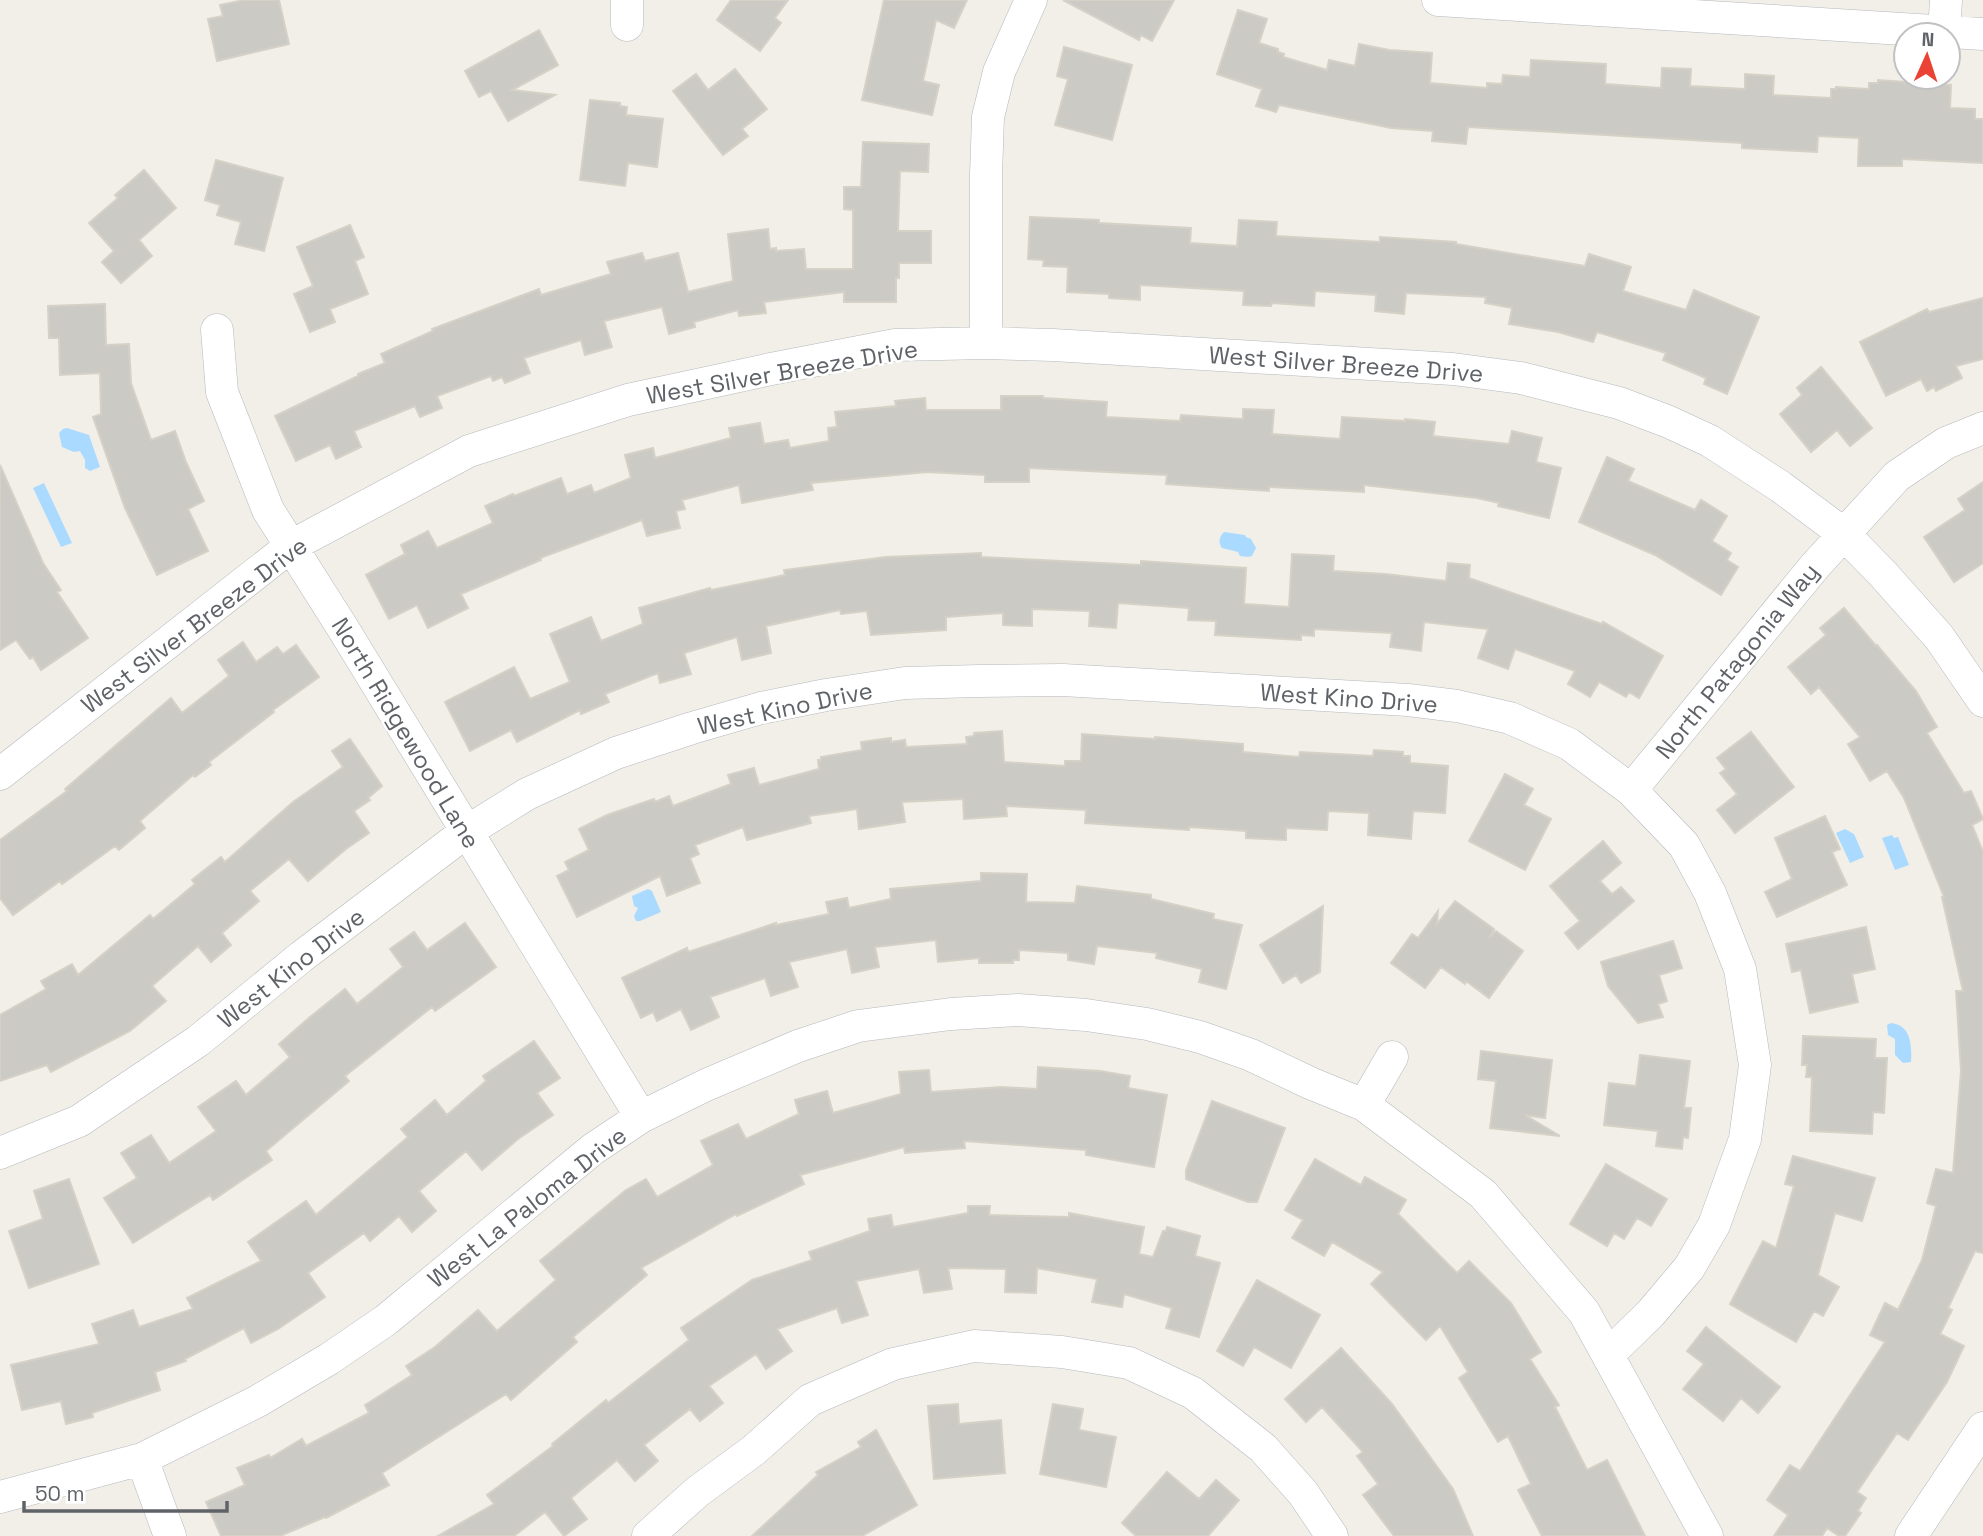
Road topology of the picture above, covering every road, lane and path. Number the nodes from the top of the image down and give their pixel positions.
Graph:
1 (1031, 0) edge
2 (1438, 0) edge
3 (1946, 0) edge
4 (1945, 21) edge
5 (1892, 29) edge
6 (1962, 33) edge
7 (1983, 34) edge
8 (217, 330) dead end
9 (986, 343) junction
10 (1983, 428) edge
11 (1844, 534) junction
12 (291, 546) junction
13 (1983, 701) edge
14 (5, 759) edge
15 (1631, 790) junction
16 (466, 832) junction
17 (1392, 1057) dead end
18 (1364, 1105) junction
19 (641, 1117) junction
20 (0, 1153) edge
21 (1608, 1355) junction
22 (1983, 1427) edge
23 (142, 1459) junction
24 (0, 1497) edge
25 (170, 1536) edge
26 (648, 1536) edge
27 (1332, 1536) edge
28 (1707, 1536) edge
29 (1910, 1536) edge

1 - 9 street
2 - 5 street
3 - 4 street
6 - 7 street
8 - 12 street, North Ridgewood Lane
9 - 11 street, West Silver Breeze Drive
9 - 12 street, West Silver Breeze Drive
10 - 11 street, North Patagonia Way
11 - 13 street, West Silver Breeze Drive
11 - 15 street, North Patagonia Way
12 - 14 street, West Silver Breeze Drive
12 - 16 street, North Ridgewood Lane
15 - 16 street, West Kino Drive
15 - 21 street, West Kino Drive
16 - 19 street, North Ridgewood Lane
16 - 20 street, West Kino Drive
17 - 18 street
18 - 19 street, West La Paloma Drive
18 - 21 street, West La Paloma Drive
19 - 23 street, West La Paloma Drive
21 - 28 street, West La Paloma Drive
22 - 29 street
23 - 24 street, West La Paloma Drive
23 - 25 street
26 - 27 street

